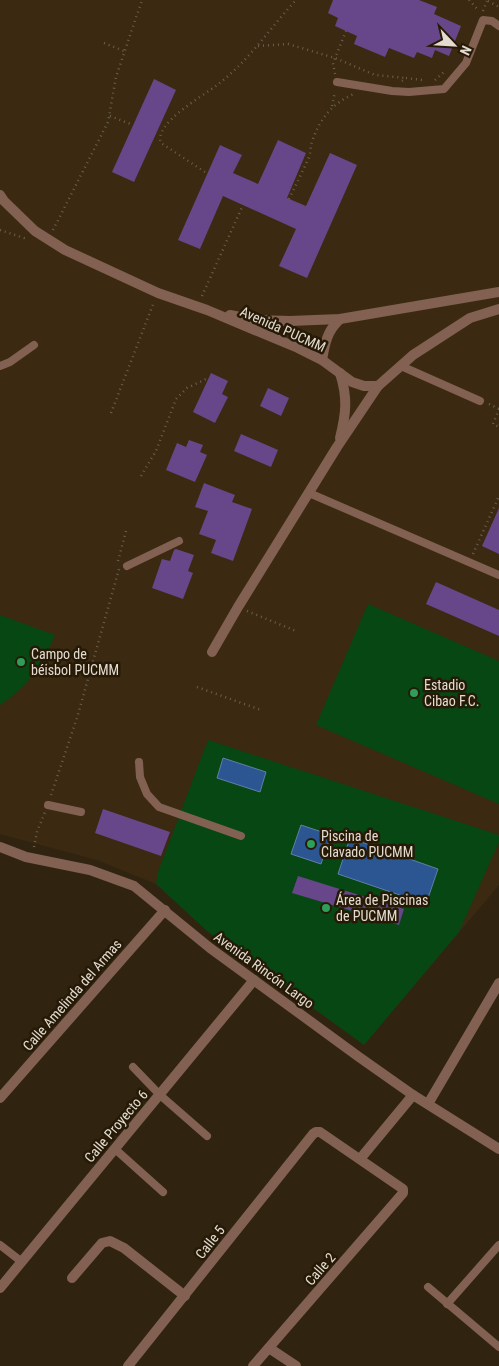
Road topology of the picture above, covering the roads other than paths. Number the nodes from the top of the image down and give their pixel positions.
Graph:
1 (499, 26) edge
2 (337, 82) road end
3 (0, 195) edge
4 (499, 292) edge
5 (202, 308) junction
6 (499, 308) edge
7 (340, 319) junction
8 (34, 345) dead end
9 (322, 360) junction
10 (0, 366) edge
11 (401, 366) junction
12 (340, 373) junction
13 (378, 386) junction
14 (480, 401) dead end
15 (337, 447) junction
16 (309, 493) junction
17 (179, 541) dead end
18 (127, 566) road end
19 (499, 575) edge
20 (212, 652) dead end
21 (139, 762) dead end
22 (48, 805) road end
23 (81, 812) dead end
24 (241, 836) dead end
25 (0, 847) edge
26 (165, 910) junction
27 (254, 980) junction
28 (499, 983) edge
29 (133, 1067) dead end
30 (160, 1095) junction
31 (413, 1095) junction
32 (0, 1098) edge
33 (428, 1104) junction
34 (206, 1136) dead end
35 (115, 1149) junction
36 (499, 1149) edge
37 (360, 1159) junction
38 (163, 1192) dead end
39 (0, 1244) edge
40 (499, 1245) edge
41 (22, 1262) junction
42 (72, 1278) dead end
43 (0, 1288) edge
44 (428, 1288) dead end
45 (185, 1296) junction
46 (447, 1304) junction
47 (499, 1347) edge
48 (269, 1348) junction
49 (128, 1366) edge
50 (253, 1366) edge
51 (296, 1366) edge

1 - 2 lane
3 - 5 street, Avenida PUCMM
4 - 7 street, Avenida PUCMM
5 - 7 street, Avenida PUCMM
5 - 9 street, Avenida PUCMM
6 - 11 street
7 - 9 street
8 - 10 lane
9 - 12 street, Avenida PUCMM
11 - 13 street
11 - 14 lane
12 - 13 street, Avenida PUCMM
12 - 15 street
13 - 15 street
15 - 16 street
16 - 19 lane
16 - 20 street
17 - 18 lane
21 - 24 lane
22 - 23 lane
25 - 26 street, Avenida Rincón Largo
26 - 27 street, Avenida Rincón Largo
26 - 32 street, Calle Amelinda del Armas
27 - 30 street, Calle Proyecto 6
27 - 31 street, Avenida Rincón Largo
28 - 33 street
29 - 30 lane
30 - 34 lane
30 - 35 street, Calle Proyecto 6
31 - 33 street, Avenida Rincón Largo
31 - 37 street
33 - 36 street, Avenida Rincón Largo
35 - 38 lane
35 - 41 street, Calle Proyecto 6
37 - 45 street, Calle 5
37 - 48 street, Calle 2
39 - 41 lane
40 - 46 lane
41 - 43 street, Calle Proyecto 6
42 - 45 street
44 - 46 lane
45 - 49 street, Calle 5
46 - 47 lane
48 - 50 street, Calle 2
48 - 51 street

